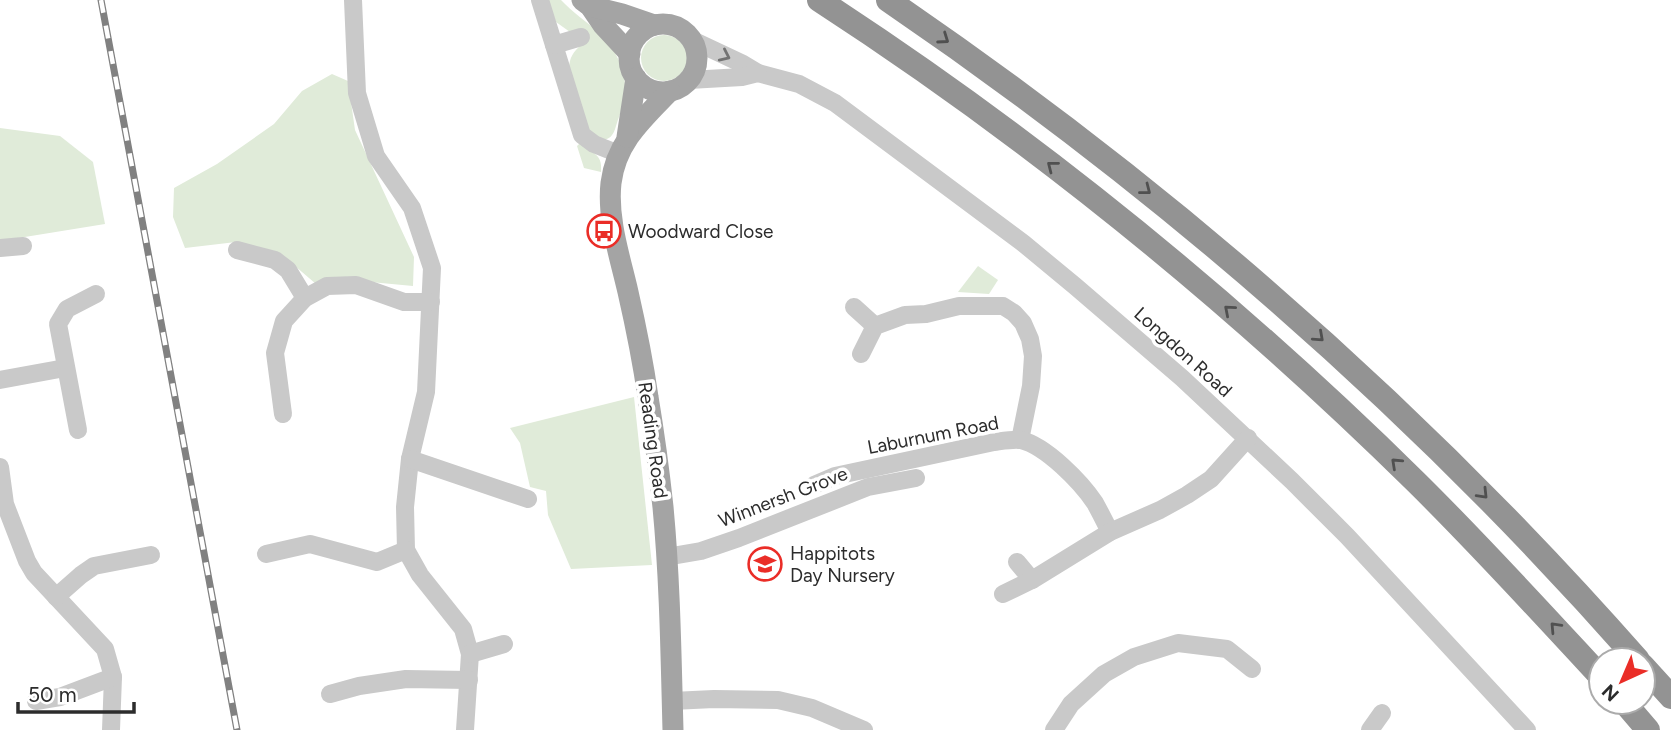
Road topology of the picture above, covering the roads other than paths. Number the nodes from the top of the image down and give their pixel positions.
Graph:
1 (353, 0) edge
2 (540, 0) edge
3 (819, 0) edge
4 (888, 0) edge
5 (586, 3) edge
6 (654, 25) junction
7 (581, 37) dead end
8 (692, 40) junction
9 (554, 44) junction
10 (630, 54) junction
11 (758, 73) junction
12 (636, 78) junction
13 (689, 80) junction
14 (670, 91) junction
15 (623, 145) junction
16 (23, 246) dead end
17 (0, 248) edge
18 (237, 250) dead end
19 (96, 294) dead end
20 (305, 298) junction
21 (431, 302) junction
22 (854, 307) dead end
23 (875, 326) junction
24 (861, 354) dead end
25 (65, 368) junction
26 (0, 380) edge
27 (283, 414) dead end
28 (78, 430) dead end
29 (1248, 438) junction
30 (1020, 440) junction
31 (410, 459) junction
32 (0, 467) edge
33 (916, 478) dead end
34 (814, 485) dead end
35 (527, 499) dead end
36 (3, 504) edge
37 (1110, 532) junction
38 (405, 550) junction
39 (266, 554) dead end
40 (151, 555) dead end
41 (666, 557) junction
42 (1017, 562) dead end
43 (1032, 580) junction
44 (1003, 594) dead end
45 (56, 597) junction
46 (504, 644) dead end
47 (1626, 646) edge
48 (470, 654) junction
49 (1587, 662) edge
50 (1252, 668) dead end
51 (113, 677) junction
52 (470, 680) junction
53 (1657, 682) edge
54 (330, 694) dead end
55 (1671, 697) edge
56 (36, 701) dead end
57 (679, 701) junction
58 (1382, 713) dead end
59 (1636, 716) edge
60 (111, 730) edge
61 (465, 730) edge
62 (673, 730) edge
63 (864, 730) edge
64 (1054, 730) edge
65 (1370, 730) edge
66 (1527, 730) edge
67 (1648, 730) edge

1 - 21 street
2 - 9 street
49 -> 3 highway
4 -> 47 highway
5 - 6 main road
5 - 10 main road
6 - 8 main road
6 - 10 main road
7 - 9 street
8 -> 11 street, Longdon Road
8 - 13 main road
9 - 15 street
10 - 12 main road
11 - 13 street, Longdon Road
11 - 29 street, Longdon Road
12 - 14 main road
12 - 15 main road, Reading Road
13 - 14 main road
14 - 15 main road, Reading Road
15 - 41 main road, Reading Road
16 - 17 street
18 - 20 street
19 - 25 street
20 - 21 street
20 - 27 street
21 - 31 street
22 - 23 street
23 - 24 street
23 - 30 street, Laburnum Road
25 - 26 street
25 - 28 street
29 - 37 street
29 - 66 street, Longdon Road
30 - 34 street, Laburnum Road
30 - 37 street, Laburnum Road
31 - 35 street
31 - 38 street
32 - 36 street
33 - 41 street, Winnersh Grove
36 - 45 street
37 - 43 street
38 - 39 street
38 - 48 street
40 - 45 street
41 - 57 main road, Reading Road
42 - 43 street
43 - 44 street
45 - 51 street
46 - 48 street
48 - 52 street
50 - 64 street
51 - 56 street
51 - 60 street
52 - 54 street
52 - 61 street
53 - 55 highway
57 - 62 main road, Reading Road
57 - 63 street
58 - 65 street
59 - 67 highway

